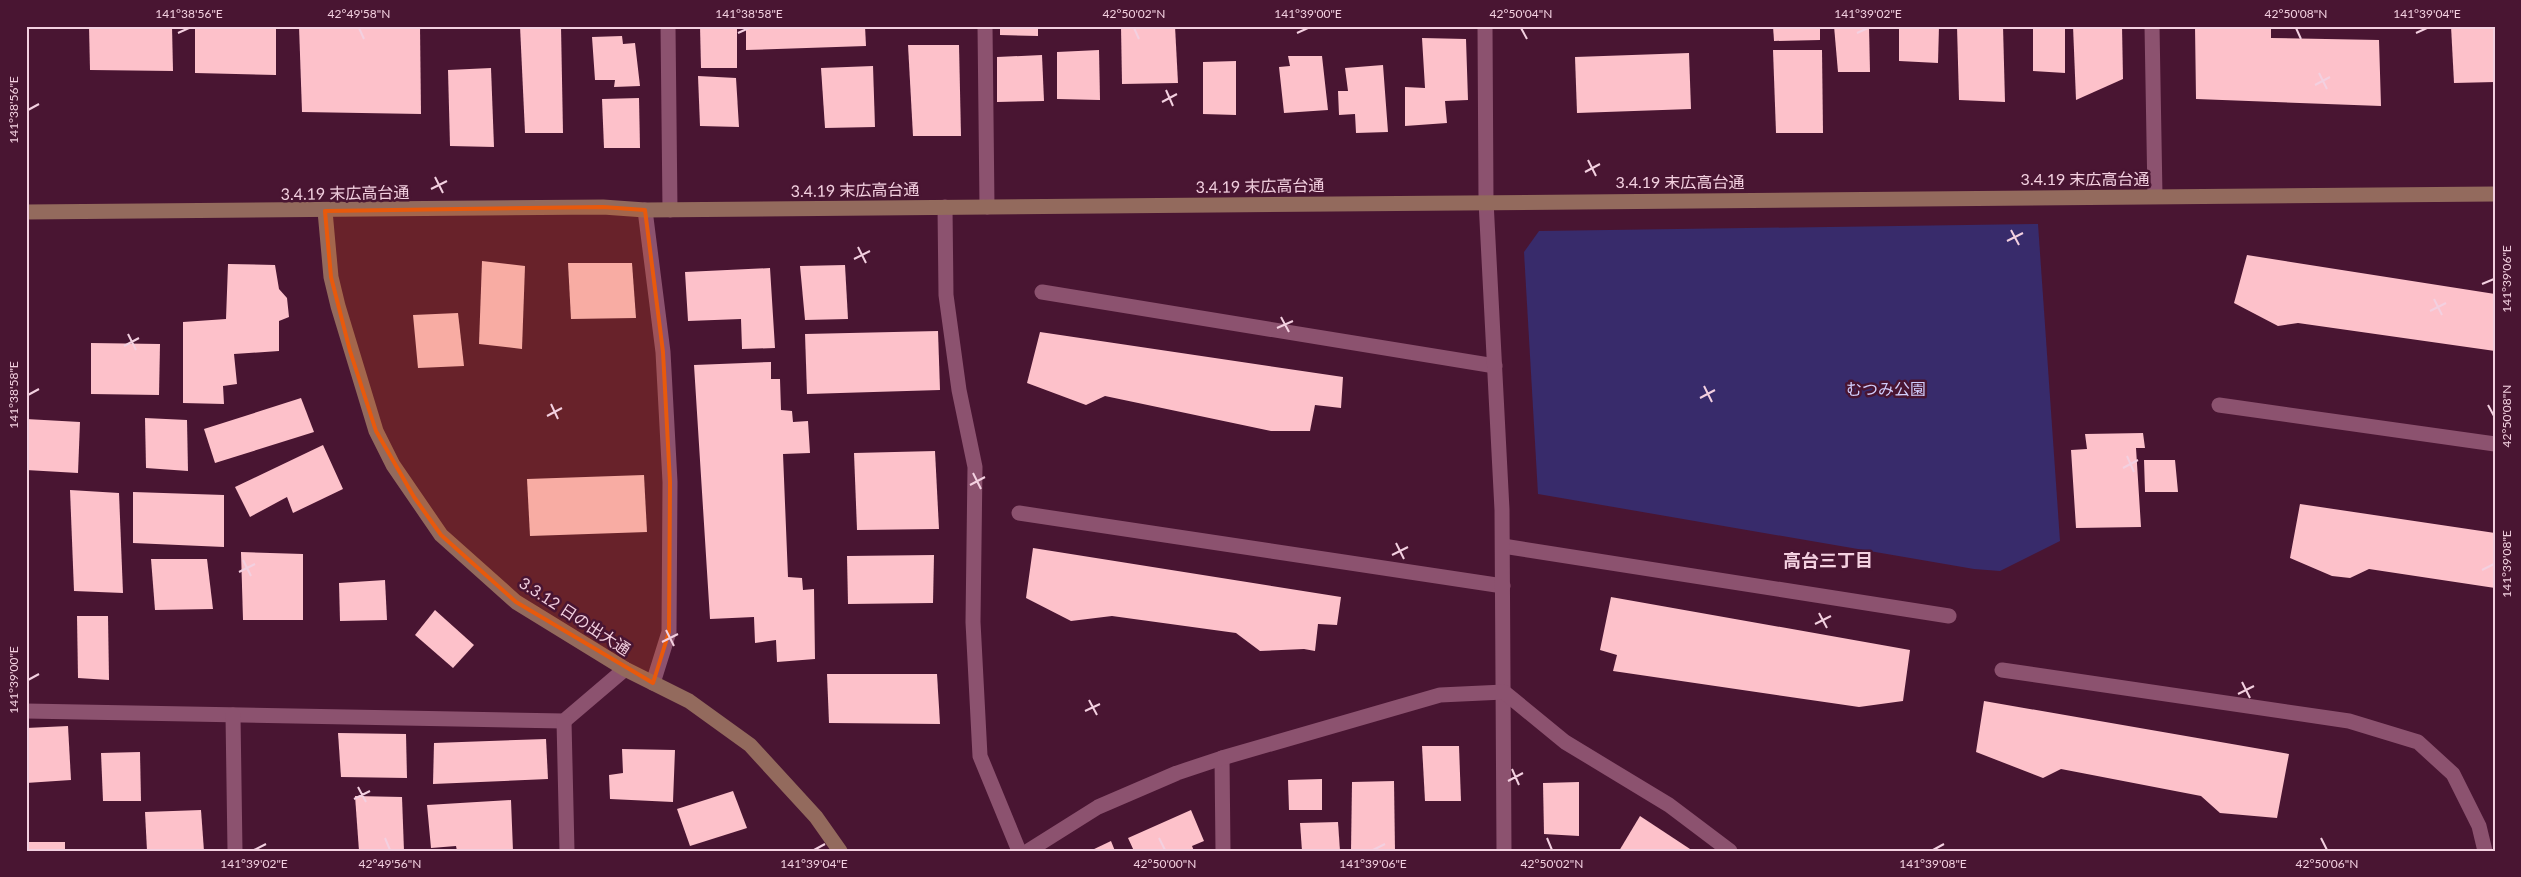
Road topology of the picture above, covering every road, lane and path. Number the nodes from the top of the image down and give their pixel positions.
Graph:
1 (668, 26) edge
2 (985, 26) edge
3 (1485, 26) edge
4 (2152, 26) edge
5 (2495, 194) edge
6 (2154, 196) junction
7 (1486, 201) junction
8 (987, 206) junction
9 (945, 207) junction
10 (645, 210) junction
11 (670, 210) junction
12 (325, 211) junction
13 (26, 212) edge
14 (1042, 292) dead end
15 (1495, 366) junction
16 (2219, 405) dead end
17 (2495, 444) edge
18 (1019, 513) dead end
19 (1503, 546) junction
20 (1503, 586) junction
21 (1949, 616) dead end
22 (625, 669) junction
23 (2002, 670) dead end
24 (653, 683) junction
25 (1504, 692) junction
26 (26, 711) edge
27 (233, 715) junction
28 (564, 721) junction
29 (1222, 758) junction
30 (235, 851) edge
31 (567, 851) edge
32 (840, 851) edge
33 (1019, 851) edge
34 (1028, 851) edge
35 (1223, 851) edge
36 (1504, 851) edge
37 (1730, 851) edge
38 (2486, 851) edge

1 - 11 street
2 - 8 street
3 - 7 street
4 - 6 street
5 - 6 street, 3.4.19 末広高台通
6 - 7 street, 3.4.19 末広高台通
7 - 8 street, 3.4.19 末広高台通
7 - 15 street
8 - 9 street, 3.4.19 末広高台通
9 - 11 street, 3.4.19 末広高台通
9 - 33 street
10 - 11 street, 3.4.19 末広高台通
10 - 12 street, 3.4.19 末広高台通
10 - 24 street
12 - 13 street, 3.4.19 末広高台通
12 - 22 street, 3.3.12 日の出大通
14 - 15 street
15 - 19 street
16 - 17 street
18 - 20 street
19 - 20 street
19 - 21 street
20 - 25 street
22 - 24 street, 3.3.12 日の出大通
22 - 28 street
23 - 38 street
24 - 32 street, 3.3.12 日の出大通
25 - 29 street
25 - 36 street
25 - 37 street
26 - 27 street
27 - 28 street
27 - 30 street
28 - 31 street
29 - 34 street
29 - 35 street

